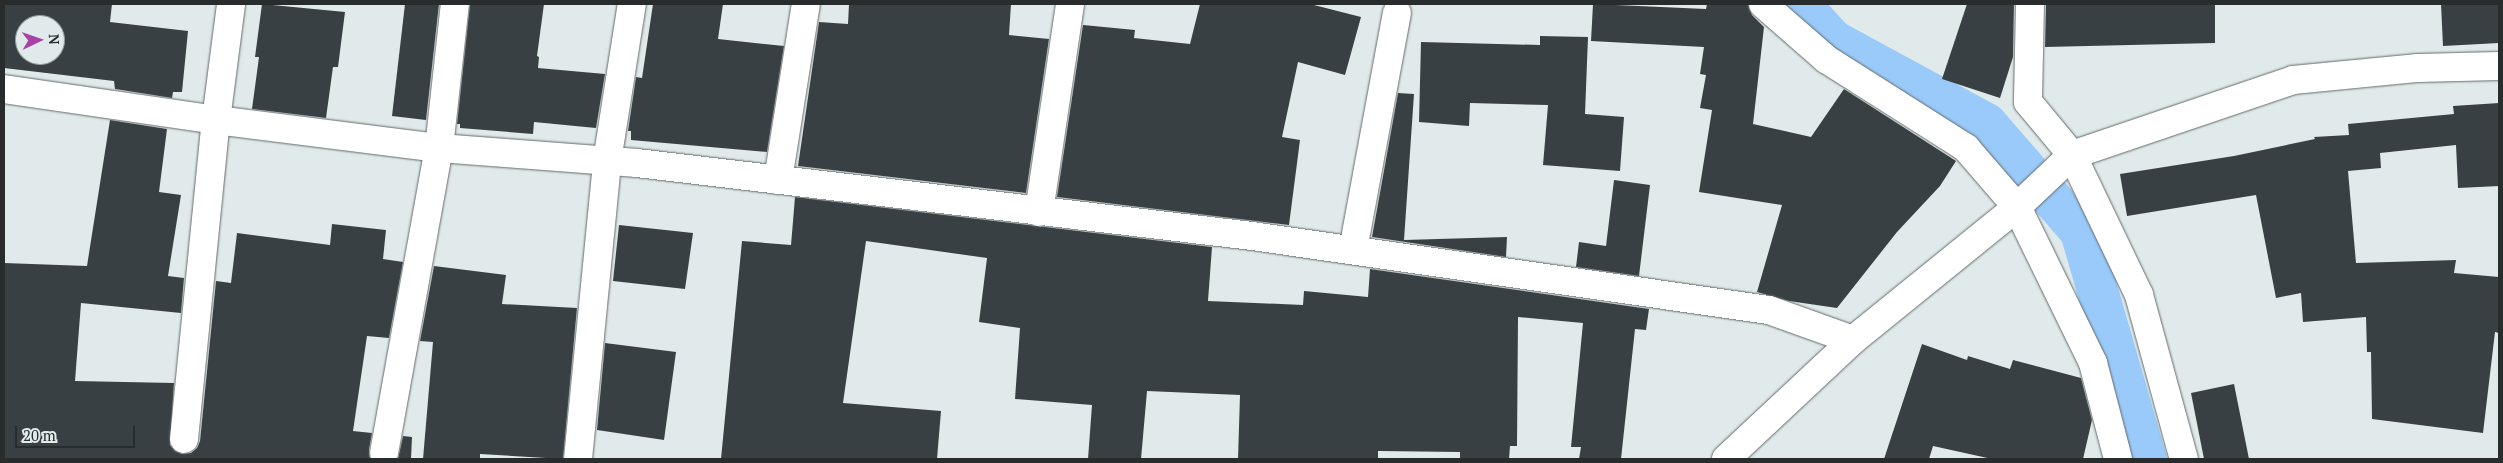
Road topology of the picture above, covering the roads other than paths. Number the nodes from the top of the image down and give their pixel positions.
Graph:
1 (231, 4) edge
2 (455, 4) edge
3 (632, 4) edge
4 (806, 4) edge
5 (1070, 4) edge
6 (1763, 4) edge
7 (2030, 4) edge
8 (1397, 13) dead end
9 (2499, 66) edge
10 (4, 89) edge
11 (216, 120) junction
12 (439, 148) junction
13 (2072, 155) junction
14 (607, 161) junction
15 (778, 180) junction
16 (2017, 207) junction
17 (1039, 212) junction
18 (1353, 250) junction
19 (1853, 340) junction
20 (184, 439) dead end
21 (384, 454) dead end
22 (578, 459) edge
23 (1726, 459) edge
24 (2118, 459) edge
25 (2184, 459) edge

1 - 11 street
2 - 12 street
3 - 14 street
4 - 15 street
5 - 17 street
6 - 16 street
7 - 13 street
8 - 18 street
9 - 13 street
10 - 11 street
11 - 12 street
11 - 20 street
12 - 14 street
12 - 21 street
13 - 16 street
13 - 25 street
14 - 15 street
14 - 22 street
15 - 17 street
16 - 19 street
16 - 24 street
17 - 18 street
18 - 19 street
19 - 23 street

